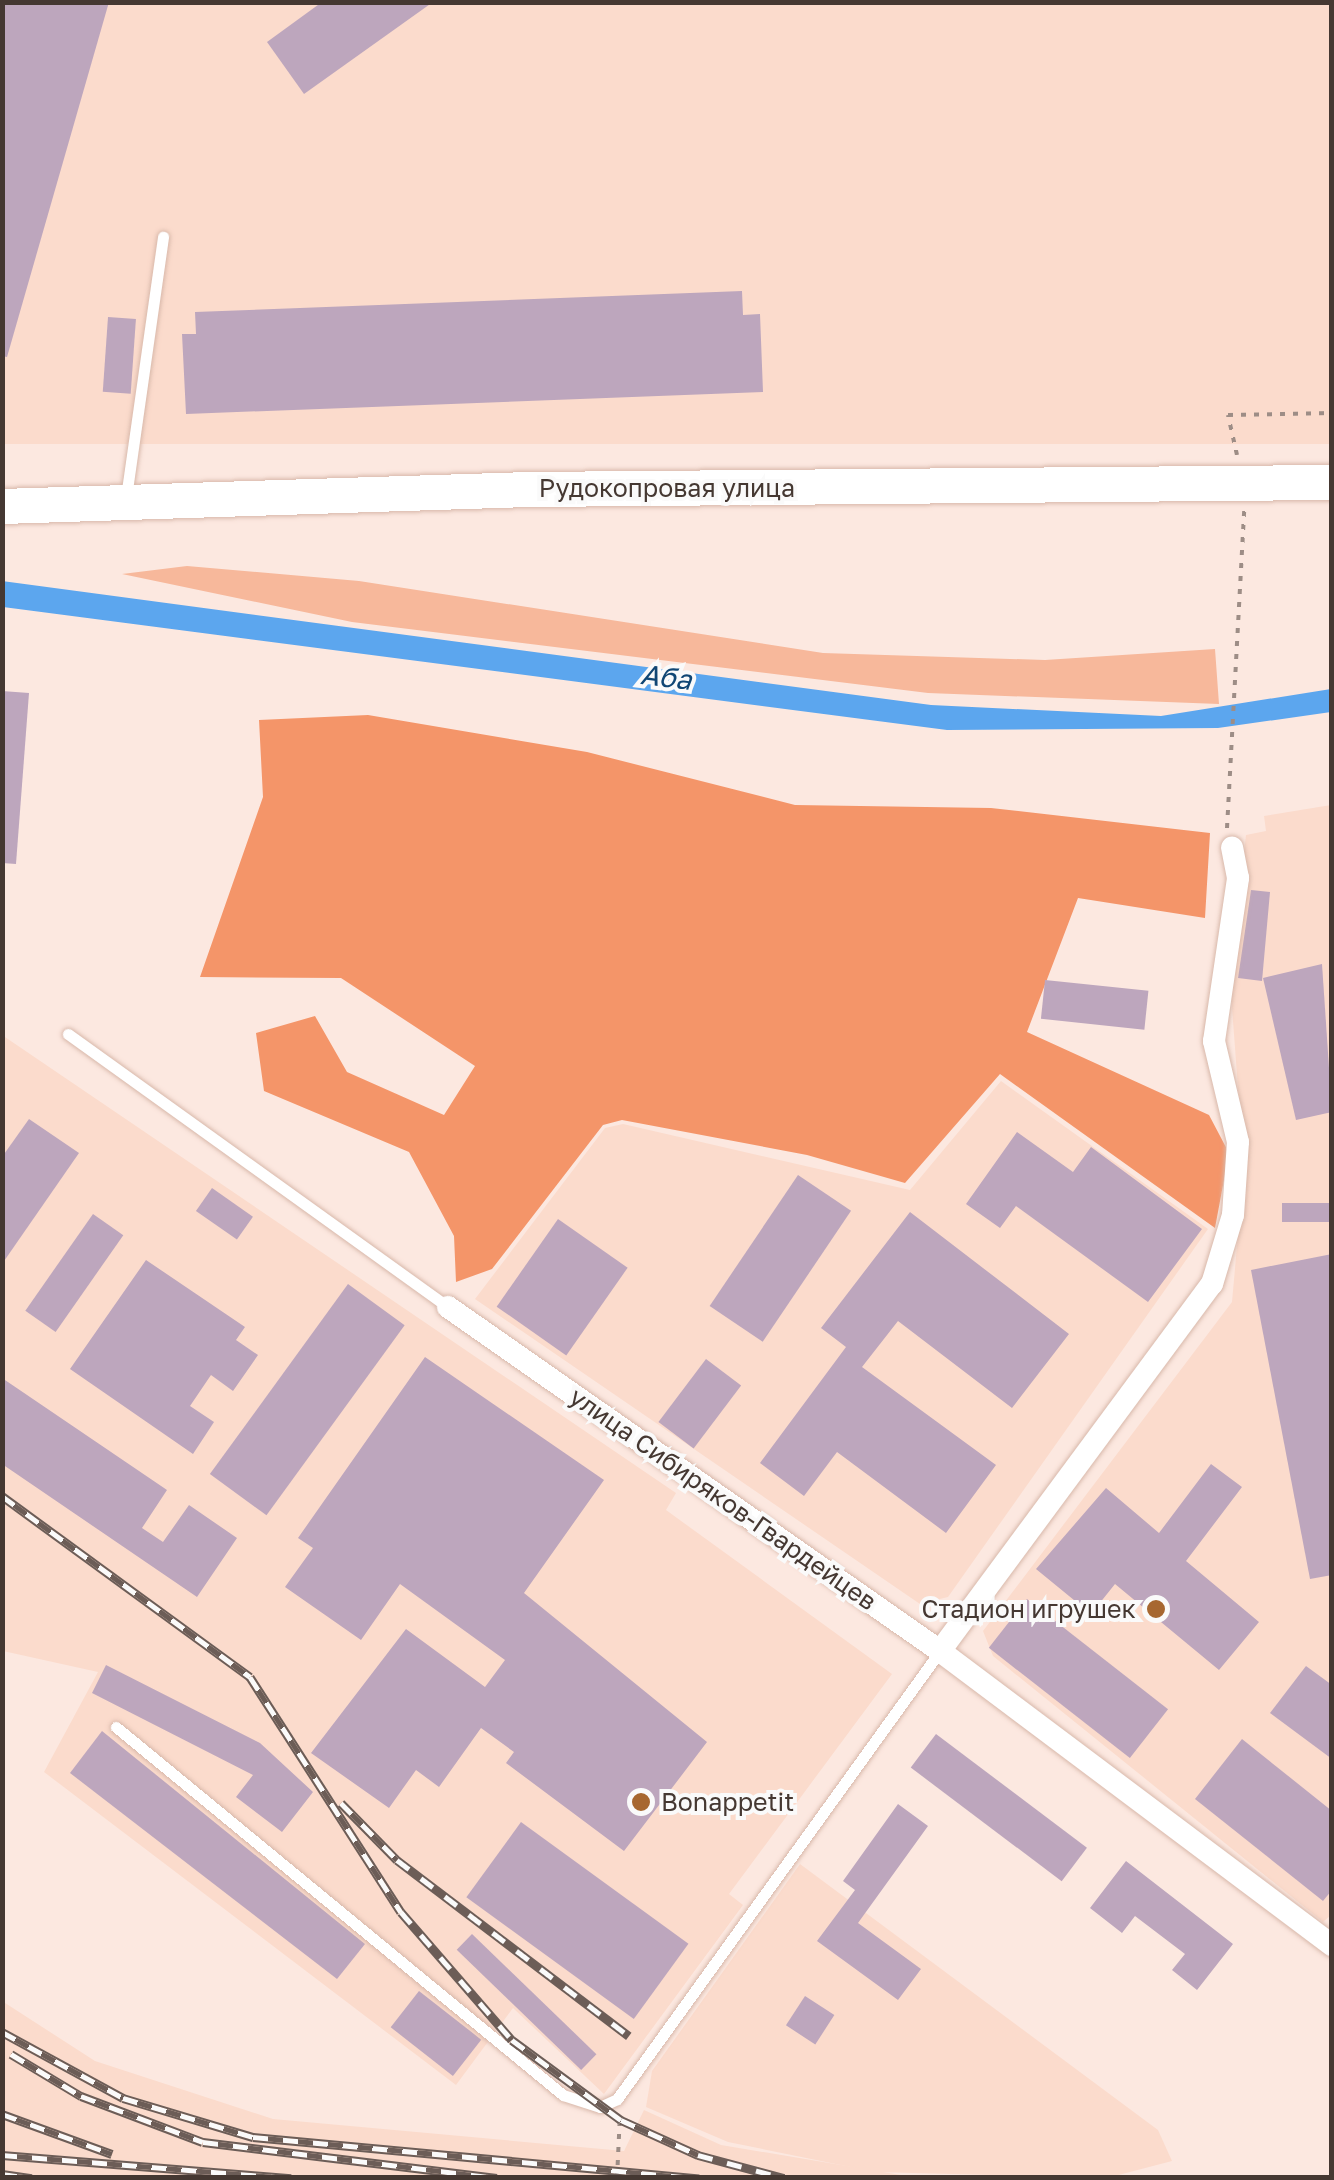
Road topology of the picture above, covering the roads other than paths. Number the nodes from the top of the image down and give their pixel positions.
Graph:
1 (163, 237) dead end
2 (1332, 482) edge
3 (126, 497) junction
4 (2, 506) edge
5 (1232, 848) road end
6 (68, 1034) dead end
7 (448, 1307) joint
8 (940, 1651) junction
9 (116, 1727) dead end
10 (1332, 1946) edge

1 - 3 lane
2 - 3 main road, Рудокопровая улица
3 - 4 main road, Рудокопровая улица
5 - 8 street
6 - 7 lane
7 - 8 street, улица Сибиряков-Гвардейцев
8 - 9 lane
8 - 10 street, улица Сибиряков-Гвардейцев

